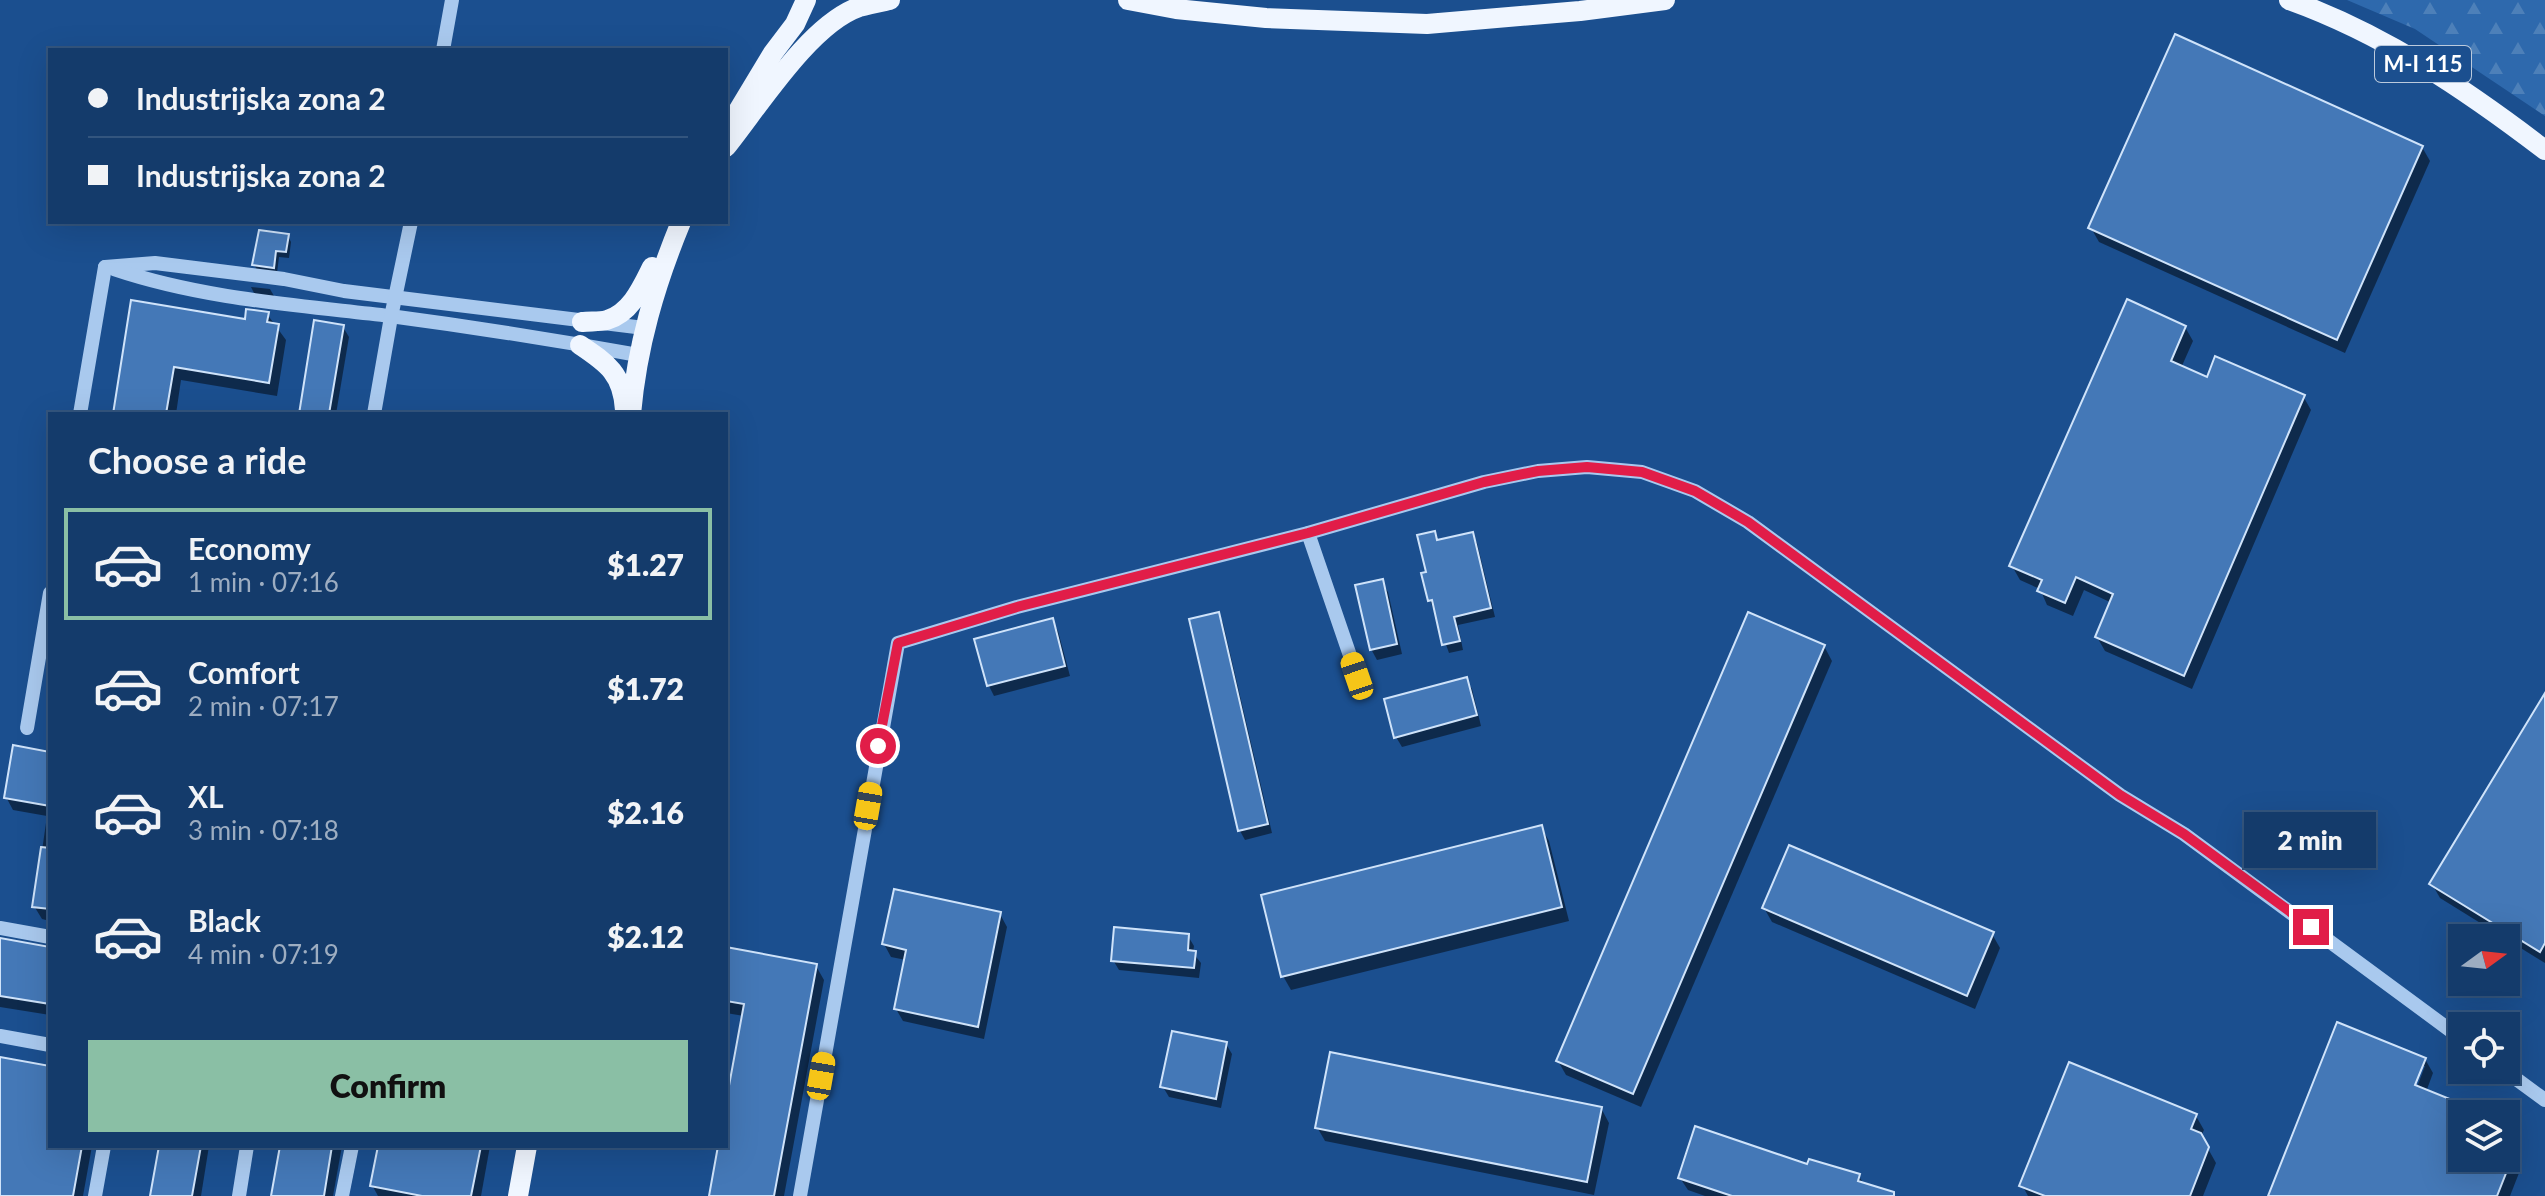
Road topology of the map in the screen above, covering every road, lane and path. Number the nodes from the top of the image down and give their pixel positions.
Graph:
1 (452, 0) edge
2 (806, 0) edge
3 (890, 0) edge
4 (1128, 0) edge
5 (1175, 0) edge
6 (1665, 0) edge
7 (2289, 0) edge
8 (1217, 12) junction
9 (443, 48) edge
10 (728, 128) edge
11 (728, 144) edge
12 (2545, 150) edge
13 (411, 224) edge
14 (678, 224) edge
15 (678, 224) edge
16 (105, 267) junction
17 (397, 296) junction
18 (391, 317) junction
19 (582, 322) junction
20 (644, 328) junction
21 (580, 345) junction
22 (638, 355) junction
23 (80, 412) edge
24 (374, 412) edge
25 (628, 412) edge
26 (628, 412) edge
27 (1308, 533) junction
28 (48, 605) edge
29 (1357, 676) dead end
30 (27, 728) dead end
31 (0, 928) edge
32 (48, 937) edge
33 (2448, 1029) edge
34 (0, 1036) edge
35 (48, 1045) edge
36 (2520, 1082) edge
37 (2545, 1100) edge
38 (104, 1148) edge
39 (247, 1148) edge
40 (352, 1148) edge
41 (527, 1148) edge
42 (95, 1196) edge
43 (239, 1196) edge
44 (342, 1196) edge
45 (518, 1196) edge
46 (800, 1196) edge

1 - 9 street
2 - 10 main road
3 - 11 main road
4 - 8 main road
5 - 8 main road
6 - 8 main road
7 - 12 main road, M-I 115
13 - 17 street
14 - 19 main road
15 - 20 main road
16 - 17 street
16 - 18 street
16 - 23 street
17 - 18 street
17 - 19 street
18 - 21 street
18 - 24 street
19 - 20 street
20 - 22 main road
21 - 22 street
21 - 25 main road
22 - 26 main road
27 - 29 street
27 - 33 street
27 - 46 street
28 - 30 street
31 - 32 street
34 - 35 street
36 - 37 street
38 - 42 street
39 - 43 street
40 - 44 street
41 - 45 main road

